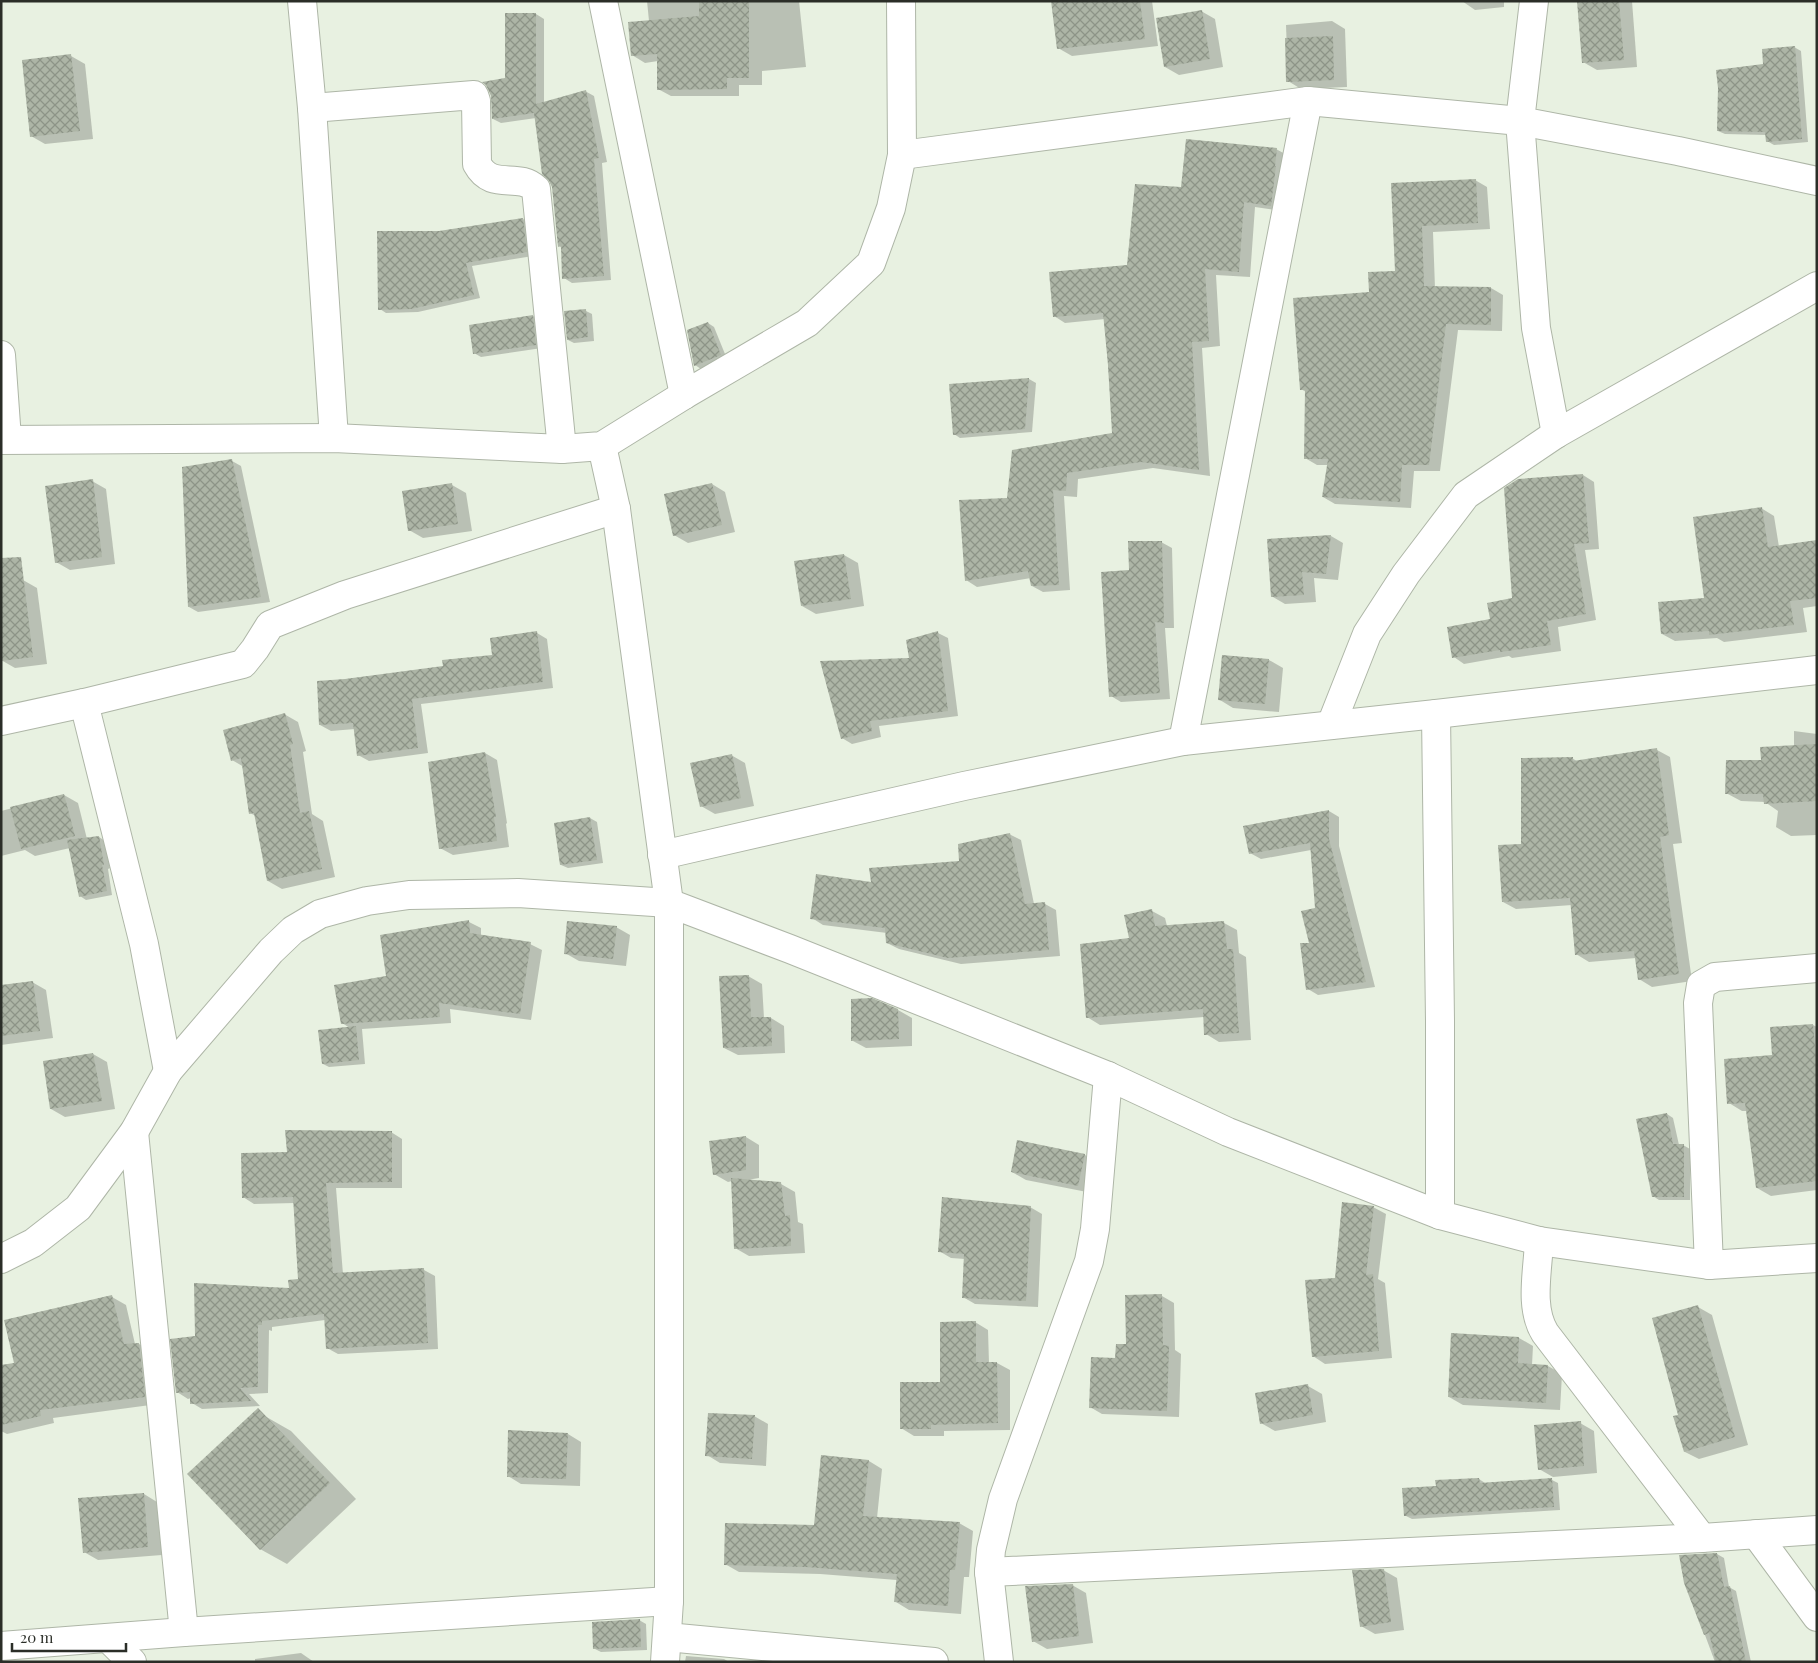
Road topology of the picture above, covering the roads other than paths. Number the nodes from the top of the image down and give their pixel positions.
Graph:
1 (302, 1) edge
2 (603, 1) edge
3 (901, 1) edge
4 (1534, 1) edge
5 (1308, 101) junction
6 (312, 108) junction
7 (1520, 121) junction
8 (902, 155) junction
9 (1817, 181) edge
10 (1817, 286) edge
11 (1, 355) edge
12 (684, 394) junction
13 (1556, 434) junction
14 (334, 438) junction
15 (4, 439) edge
16 (602, 446) junction
17 (562, 449) junction
18 (616, 509) junction
19 (1817, 670) edge
20 (84, 703) junction
21 (1436, 714) junction
22 (1, 721) edge
23 (1331, 725) junction
24 (1183, 741) junction
25 (662, 855) junction
26 (669, 903) junction
27 (1817, 968) edge
28 (168, 1071) junction
29 (1108, 1076) junction
30 (134, 1132) junction
31 (1440, 1215) junction
32 (1540, 1241) junction
33 (1817, 1258) edge
34 (1, 1259) edge
35 (1710, 1266) junction
36 (1817, 1530) edge
37 (1756, 1534) junction
38 (1702, 1538) junction
39 (989, 1572) junction
40 (669, 1601) junction
41 (1817, 1617) edge
42 (184, 1632) junction
43 (108, 1638) junction
44 (1, 1646) edge
45 (666, 1649) edge
46 (132, 1662) edge
47 (934, 1662) edge
48 (999, 1662) edge

1 - 6 street
2 - 12 street
3 - 8 street
4 - 7 street
5 - 7 street
5 - 8 street
5 - 24 street
6 - 14 street
6 - 17 street
7 - 9 street
7 - 13 street
8 - 12 street
10 - 13 street
11 - 15 street
12 - 16 street
13 - 23 street
14 - 15 street
14 - 17 street
16 - 17 street
16 - 18 street
18 - 20 street
18 - 25 street
19 - 21 street
20 - 22 street
20 - 28 street
21 - 23 street
21 - 31 street
23 - 24 street
24 - 25 street
25 - 26 street
26 - 28 street
26 - 29 street
26 - 40 street
27 - 35 street
28 - 30 street
29 - 31 street
29 - 39 street
30 - 34 street
30 - 42 street
31 - 32 street
32 - 35 street
32 - 38 street
33 - 35 street
36 - 37 street
37 - 38 street
37 - 41 street
38 - 39 street
39 - 48 street
40 - 42 street
40 - 45 street
42 - 43 street
43 - 44 street
43 - 46 street
45 - 47 street

